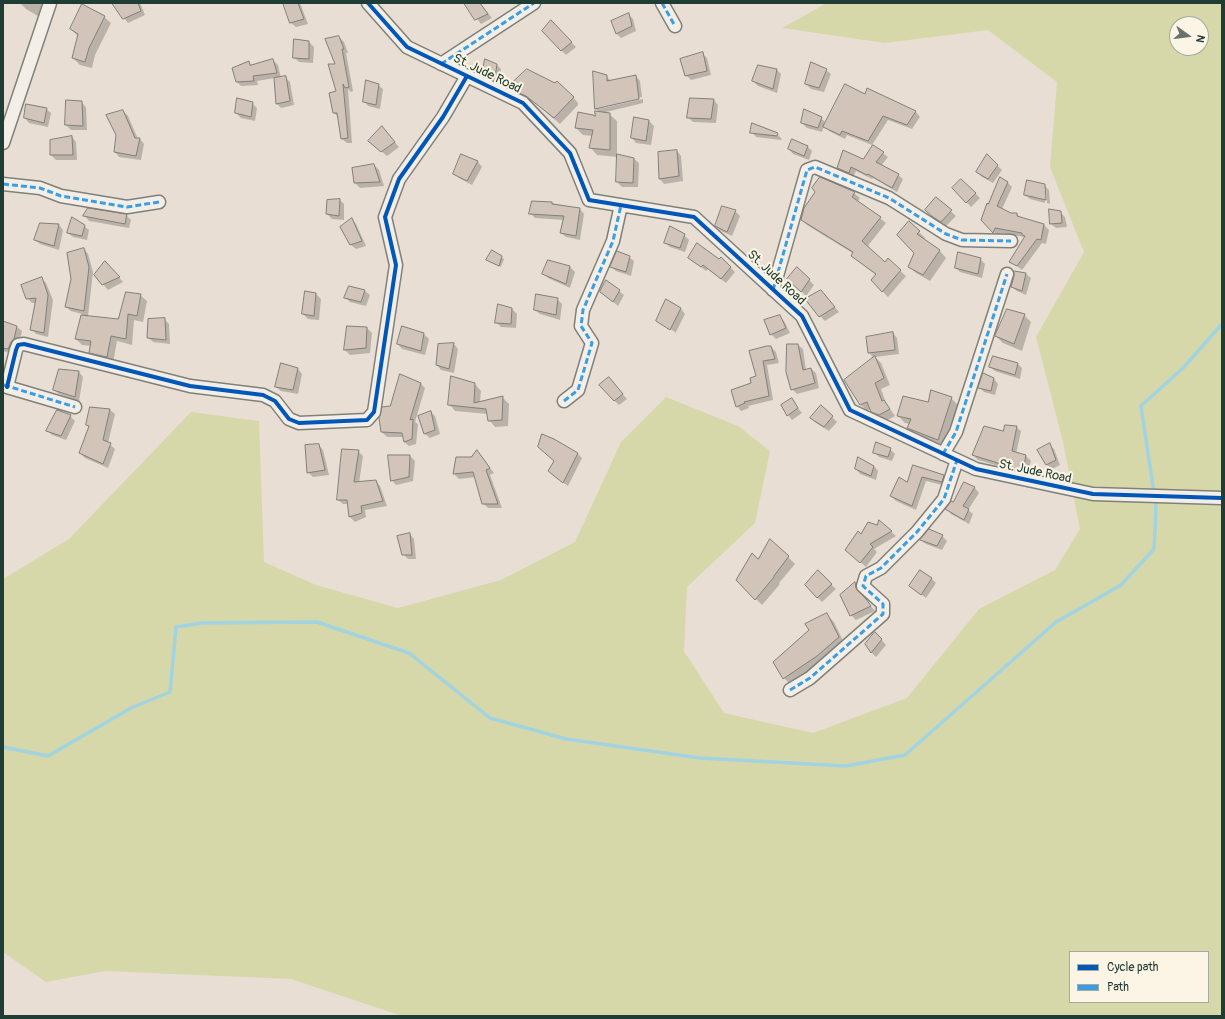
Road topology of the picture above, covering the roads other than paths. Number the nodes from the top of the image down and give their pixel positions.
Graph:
1 (50, 3) edge
2 (368, 3) edge
3 (534, 3) edge
4 (662, 3) edge
5 (675, 26) dead end
6 (441, 64) junction
7 (467, 76) junction
8 (3, 142) edge
9 (3, 184) edge
10 (159, 202) dead end
11 (621, 206) junction
12 (1011, 241) dead end
13 (1007, 274) dead end
14 (773, 290) junction
15 (5, 386) edge
16 (564, 401) dead end
17 (75, 407) dead end
18 (943, 454) junction
19 (957, 460) junction
20 (1222, 498) edge
21 (790, 690) dead end

1 - 8 street
2 - 6 street, St. Jude Road
3 - 6 street
4 - 5 street
6 - 7 street, St. Jude Road
7 - 11 street, St. Jude Road
7 - 15 street
9 - 10 street
11 - 14 street, St. Jude Road
11 - 16 street
12 - 14 street
13 - 18 street
14 - 18 street, St. Jude Road
15 - 17 street
18 - 19 street, St. Jude Road
19 - 20 street, St. Jude Road
19 - 21 street

